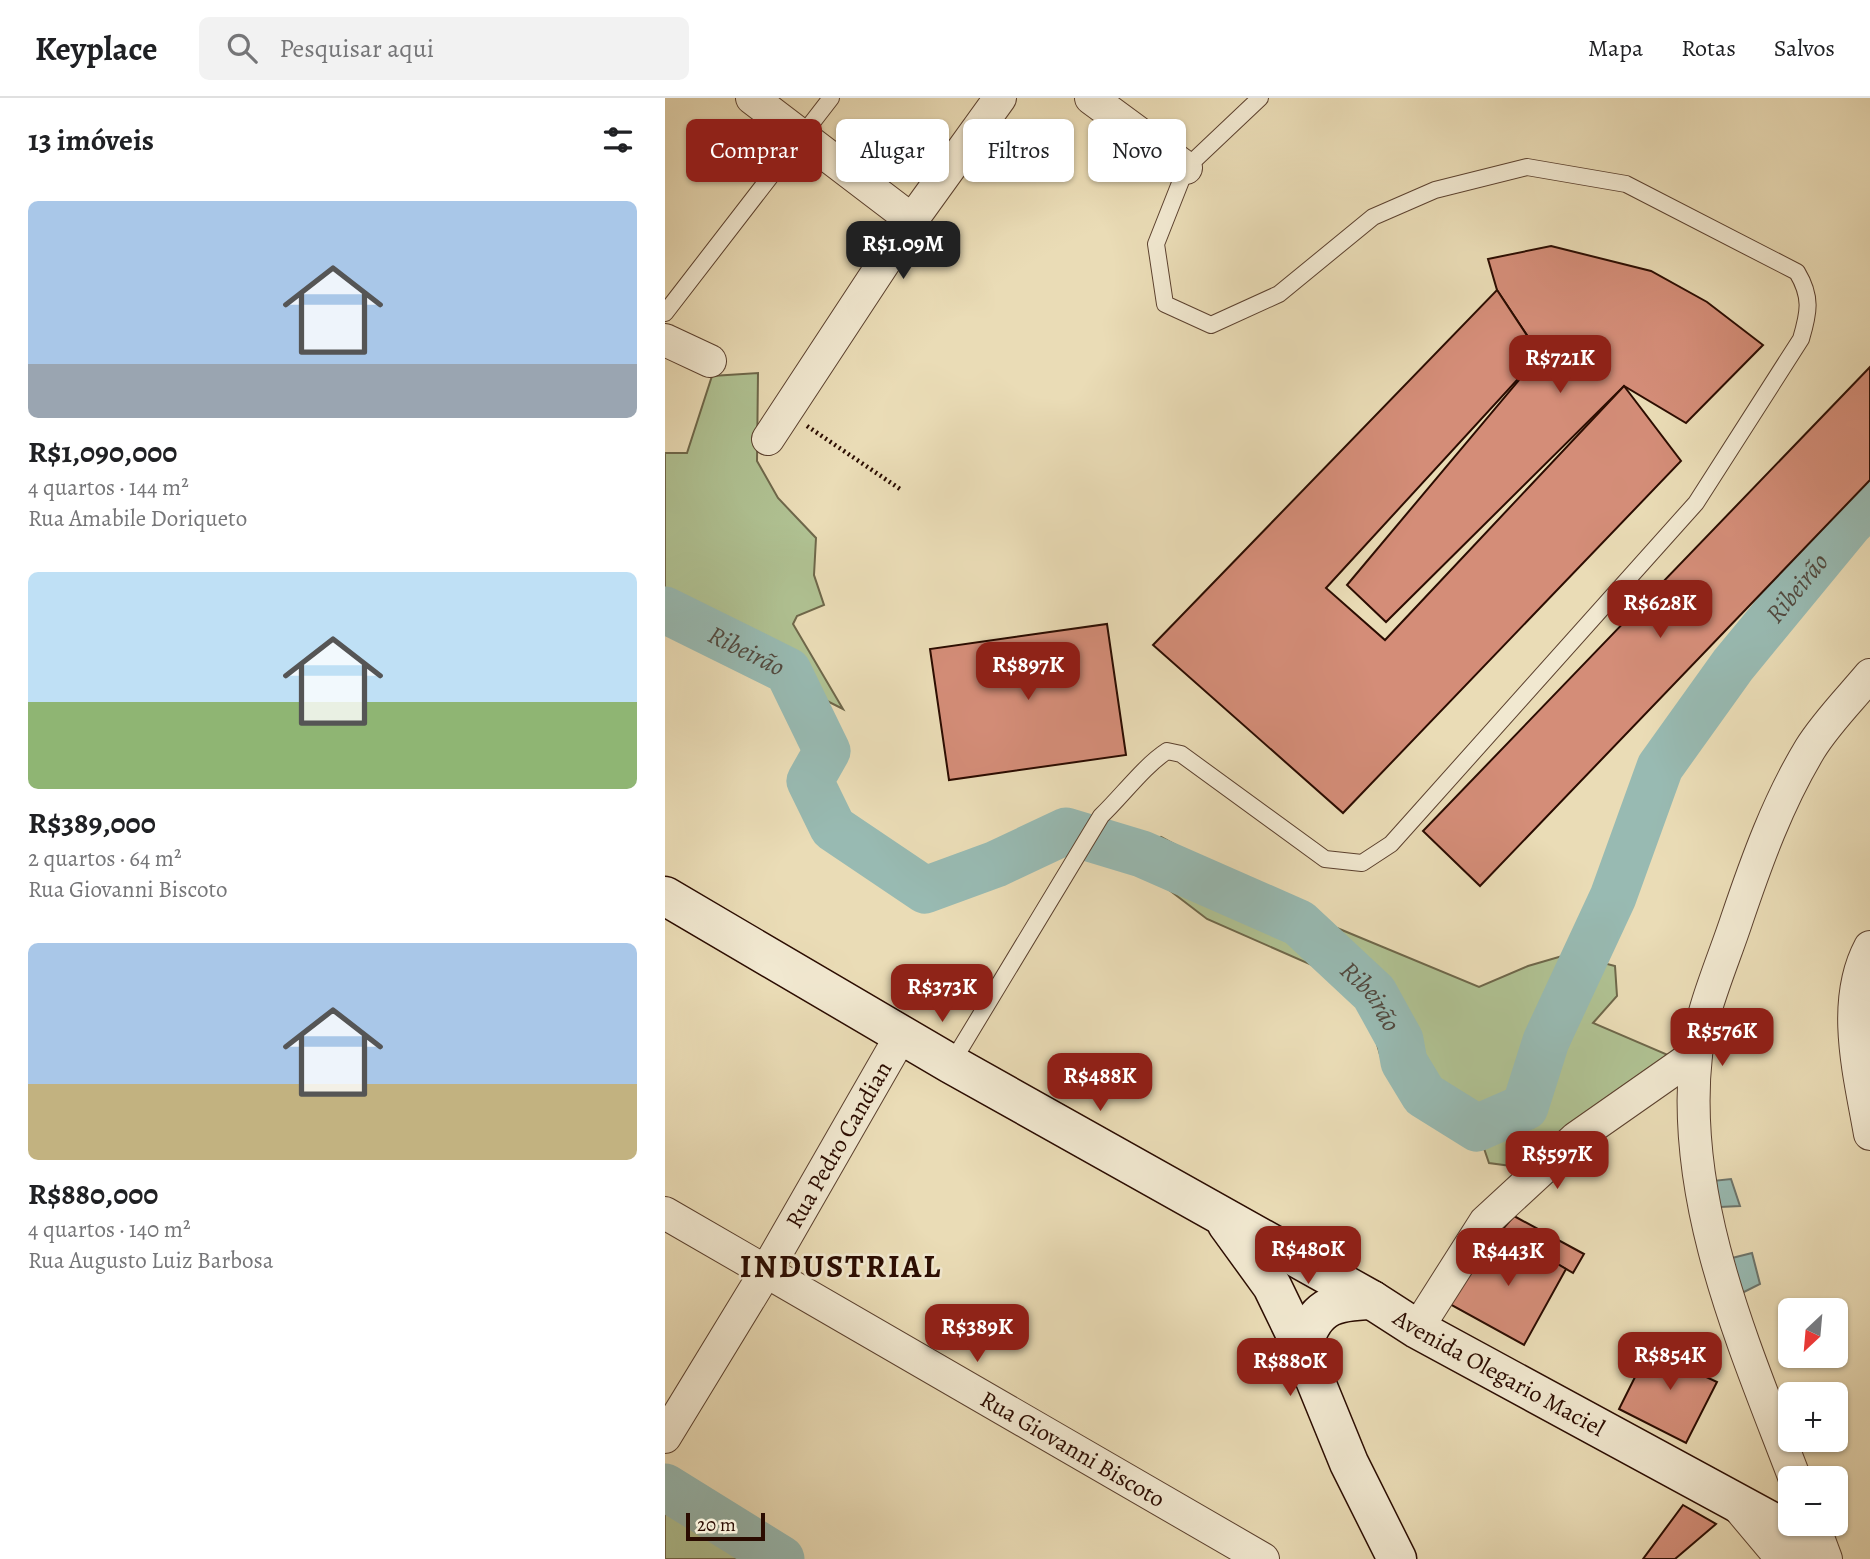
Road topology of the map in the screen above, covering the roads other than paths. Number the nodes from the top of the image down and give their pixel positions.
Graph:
1 (752, 98) edge
2 (831, 98) edge
3 (1000, 98) edge
4 (1091, 98) edge
5 (1260, 98) edge
6 (780, 119) edge
7 (816, 119) edge
8 (1120, 119) edge
9 (822, 151) edge
10 (1186, 168) edge
11 (767, 182) edge
12 (1180, 182) edge
13 (912, 220) junction
14 (665, 313) edge
15 (665, 340) edge
16 (710, 361) dead end
17 (768, 439) dead end
18 (1870, 675) edge
19 (665, 896) edge
20 (1870, 947) edge
21 (902, 1034) junction
22 (1696, 1054) junction
23 (951, 1064) junction
24 (1870, 1134) edge
25 (665, 1213) edge
26 (1220, 1214) junction
27 (765, 1273) junction
28 (1372, 1300) junction
29 (1417, 1329) junction
30 (1302, 1348) junction
31 (665, 1437) edge
32 (1790, 1466) edge
33 (1737, 1505) junction
34 (1817, 1536) edge
35 (1263, 1559) edge
36 (1397, 1559) edge
37 (1782, 1559) edge
38 (1820, 1559) edge
39 (1826, 1559) edge

1 - 6 street
2 - 7 lane
3 - 13 street
4 - 8 street
5 - 10 lane
9 - 13 street
11 - 14 lane
12 - 23 lane
13 - 17 street
15 - 16 street
18 - 22 street
19 - 21 main road, Avenida Olegario Maciel
20 - 24 street
21 - 23 main road, Avenida Olegario Maciel
21 - 27 street, Rua Pedro Candian
22 - 29 street
22 - 32 street
23 - 26 main road, Avenida Olegario Maciel
25 - 27 street, Rua Giovanni Biscoto
26 - 28 main road, Avenida Olegario Maciel
26 - 30 main road
27 - 31 street, Rua Pedro Candian
27 - 35 street, Rua Giovanni Biscoto
28 - 29 main road, Avenida Olegario Maciel
28 - 30 main road
29 - 33 main road, Avenida Olegario Maciel
30 - 36 main road
33 - 37 street
33 - 38 main road, Avenida Olegario Maciel
34 - 39 street

